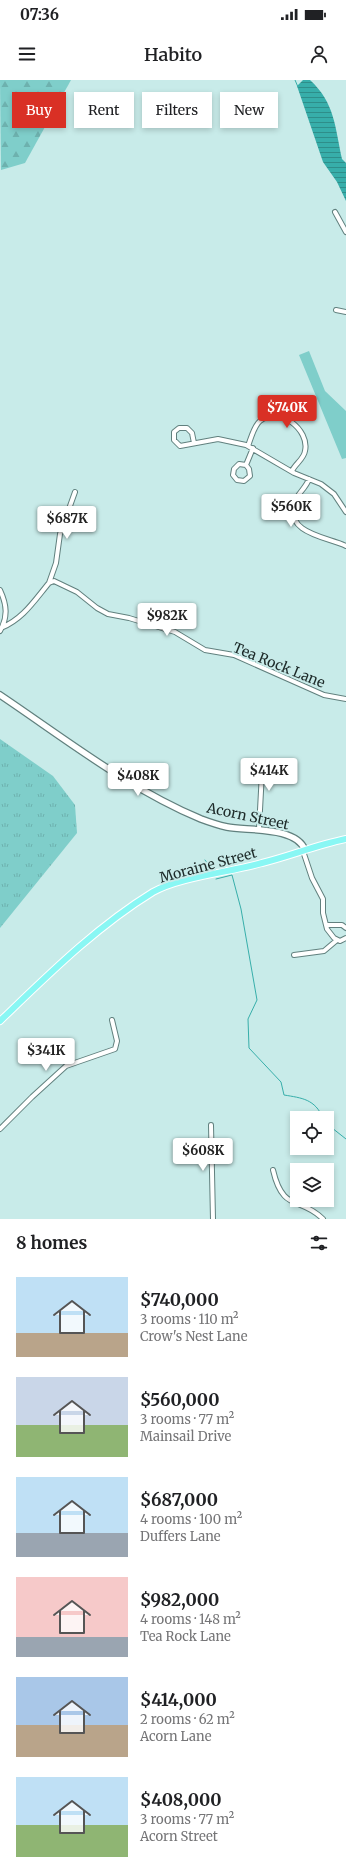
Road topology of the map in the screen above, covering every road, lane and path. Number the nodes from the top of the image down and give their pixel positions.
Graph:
1 (335, 212) dead end
2 (346, 232) edge
3 (336, 310) dead end
4 (346, 312) edge
5 (194, 443) junction
6 (248, 446) junction
7 (253, 448) junction
8 (246, 465) junction
9 (292, 471) junction
10 (309, 479) junction
11 (75, 492) dead end
12 (346, 512) edge
13 (346, 546) edge
14 (49, 583) junction
15 (0, 590) edge
16 (1, 630) edge
17 (0, 695) edge
18 (346, 699) edge
19 (257, 765) dead end
20 (259, 829) junction
21 (346, 839) edge
22 (304, 850) junction
23 (326, 925) junction
24 (346, 928) edge
25 (346, 938) edge
26 (337, 940) junction
27 (294, 955) dead end
28 (112, 1020) dead end
29 (0, 1021) edge
30 (211, 1125) dead end
31 (1, 1127) edge
32 (273, 1170) dead end
33 (213, 1219) edge
34 (323, 1219) edge

1 - 2 street
3 - 4 street
5 - 5 street
5 - 6 street
6 - 7 street
6 - 9 street
7 - 8 street
7 - 9 street
8 - 8 street
9 - 10 street
10 - 12 street
10 - 13 street
11 - 14 street
14 - 16 street
14 - 18 street, Tea Rock Lane
15 - 16 street
17 - 20 main road, Acorn Street
19 - 20 street
20 - 22 main road, Acorn Street
21 - 22 main road, Moraine Street
22 - 23 street
22 - 29 main road, Moraine Street
23 - 24 street
23 - 26 street
25 - 26 street
26 - 27 street
28 - 31 street
30 - 33 street
32 - 34 street

